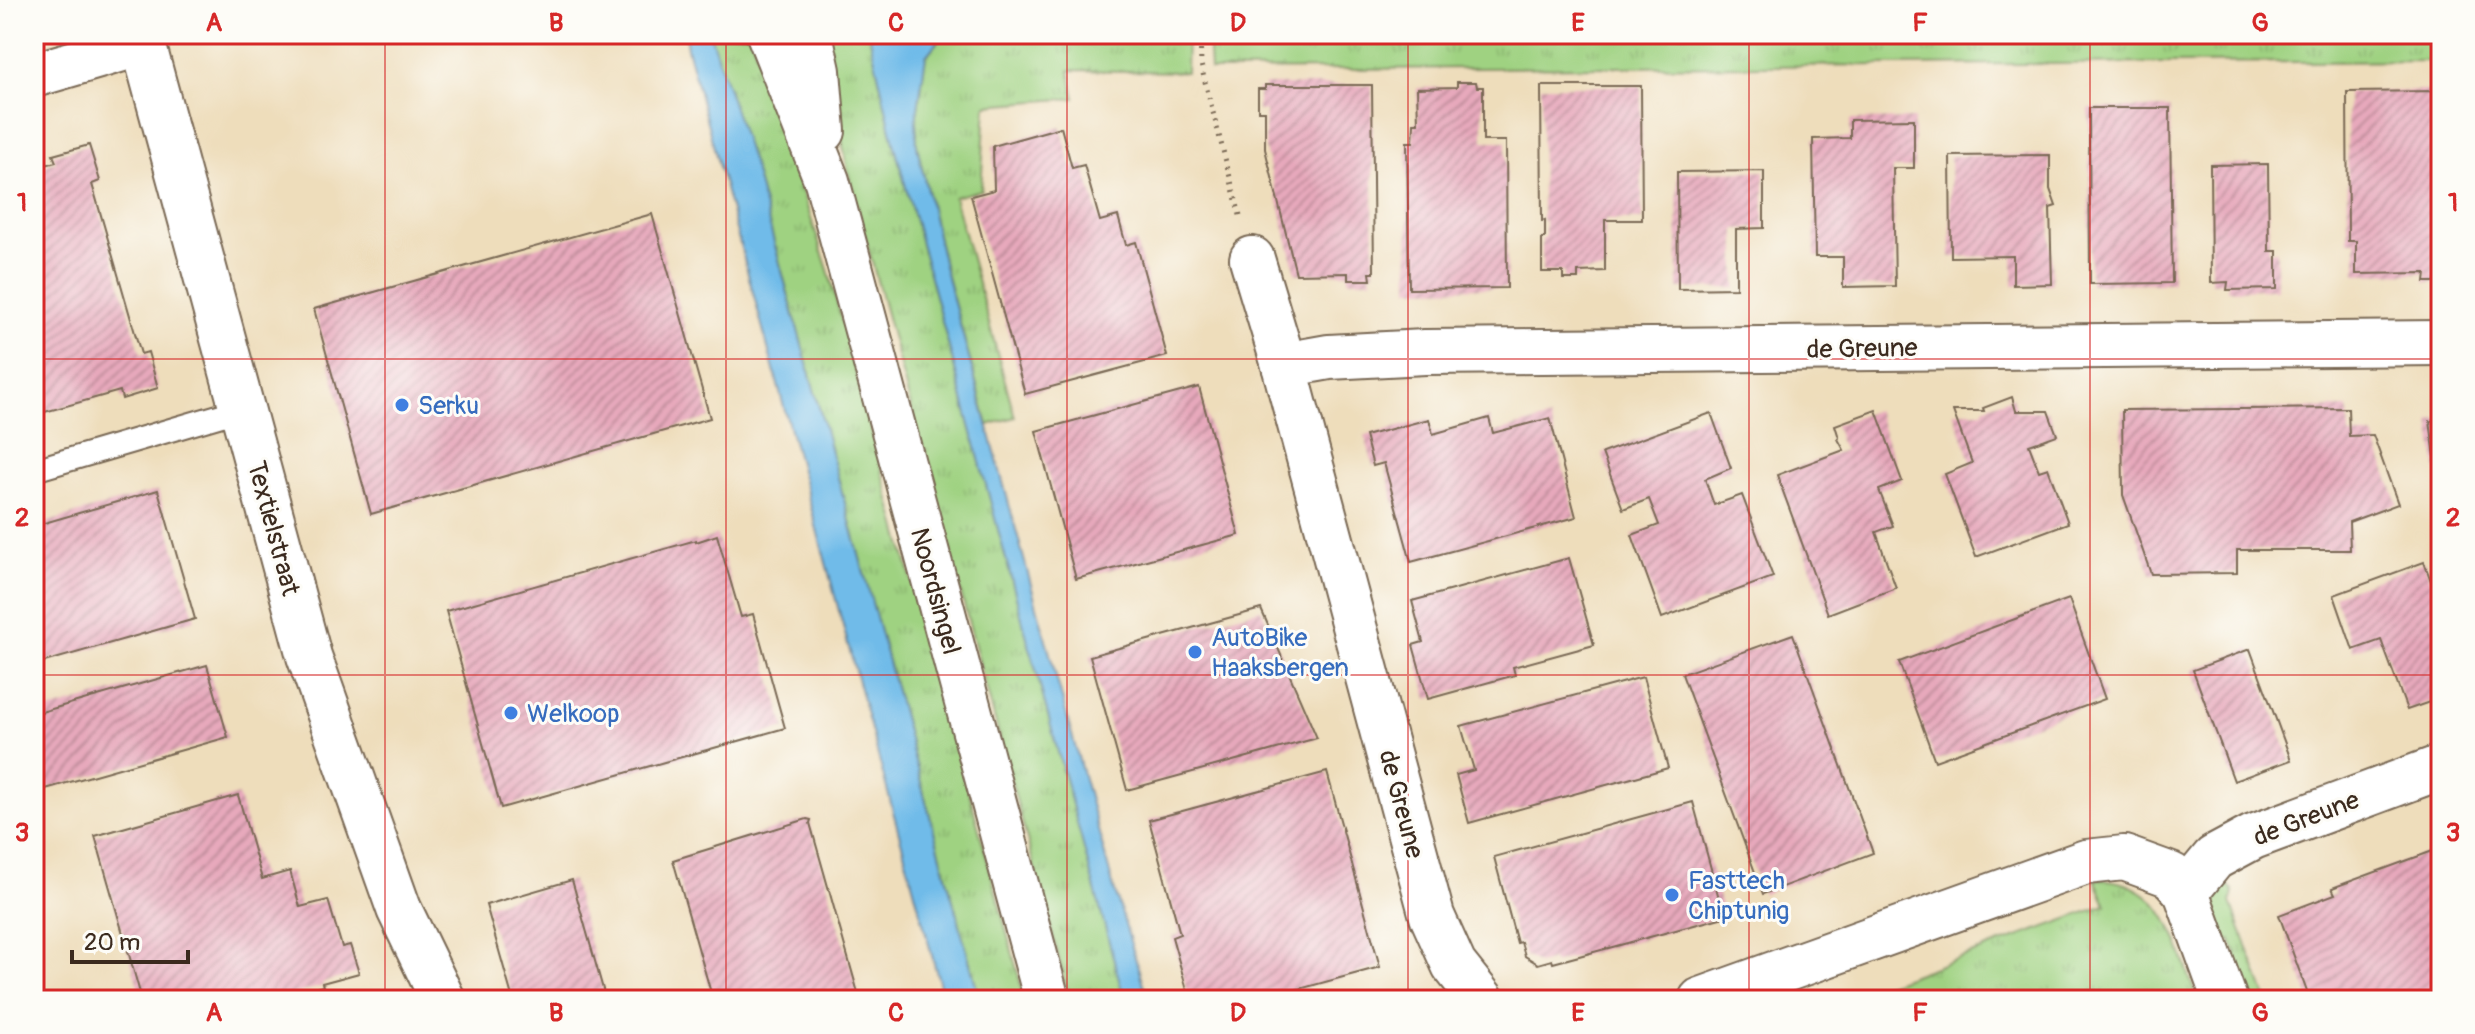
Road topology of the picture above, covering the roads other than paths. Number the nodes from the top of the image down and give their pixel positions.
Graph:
1 (769, 34) edge
2 (810, 34) edge
3 (142, 38) edge
4 (34, 75) edge
5 (827, 181) junction
6 (1252, 259) road end
7 (2441, 343) edge
8 (1284, 365) junction
9 (242, 409) junction
10 (34, 470) edge
11 (2441, 767) edge
12 (2186, 892) junction
13 (443, 1000) edge
14 (1047, 1000) edge
15 (1482, 1000) edge
16 (1701, 1000) edge
17 (2225, 1000) edge

1 - 5 street, Noordsingel
2 - 5 street, Noordsingel
3 - 4 street, Textielstraat
3 - 9 street, Textielstraat
5 - 14 street, Noordsingel
6 - 8 street, de Greune
7 - 8 street, de Greune
8 - 15 street, de Greune
9 - 10 lane
9 - 13 street, Textielstraat
11 - 12 street, de Greune
12 - 16 street
12 - 17 street

